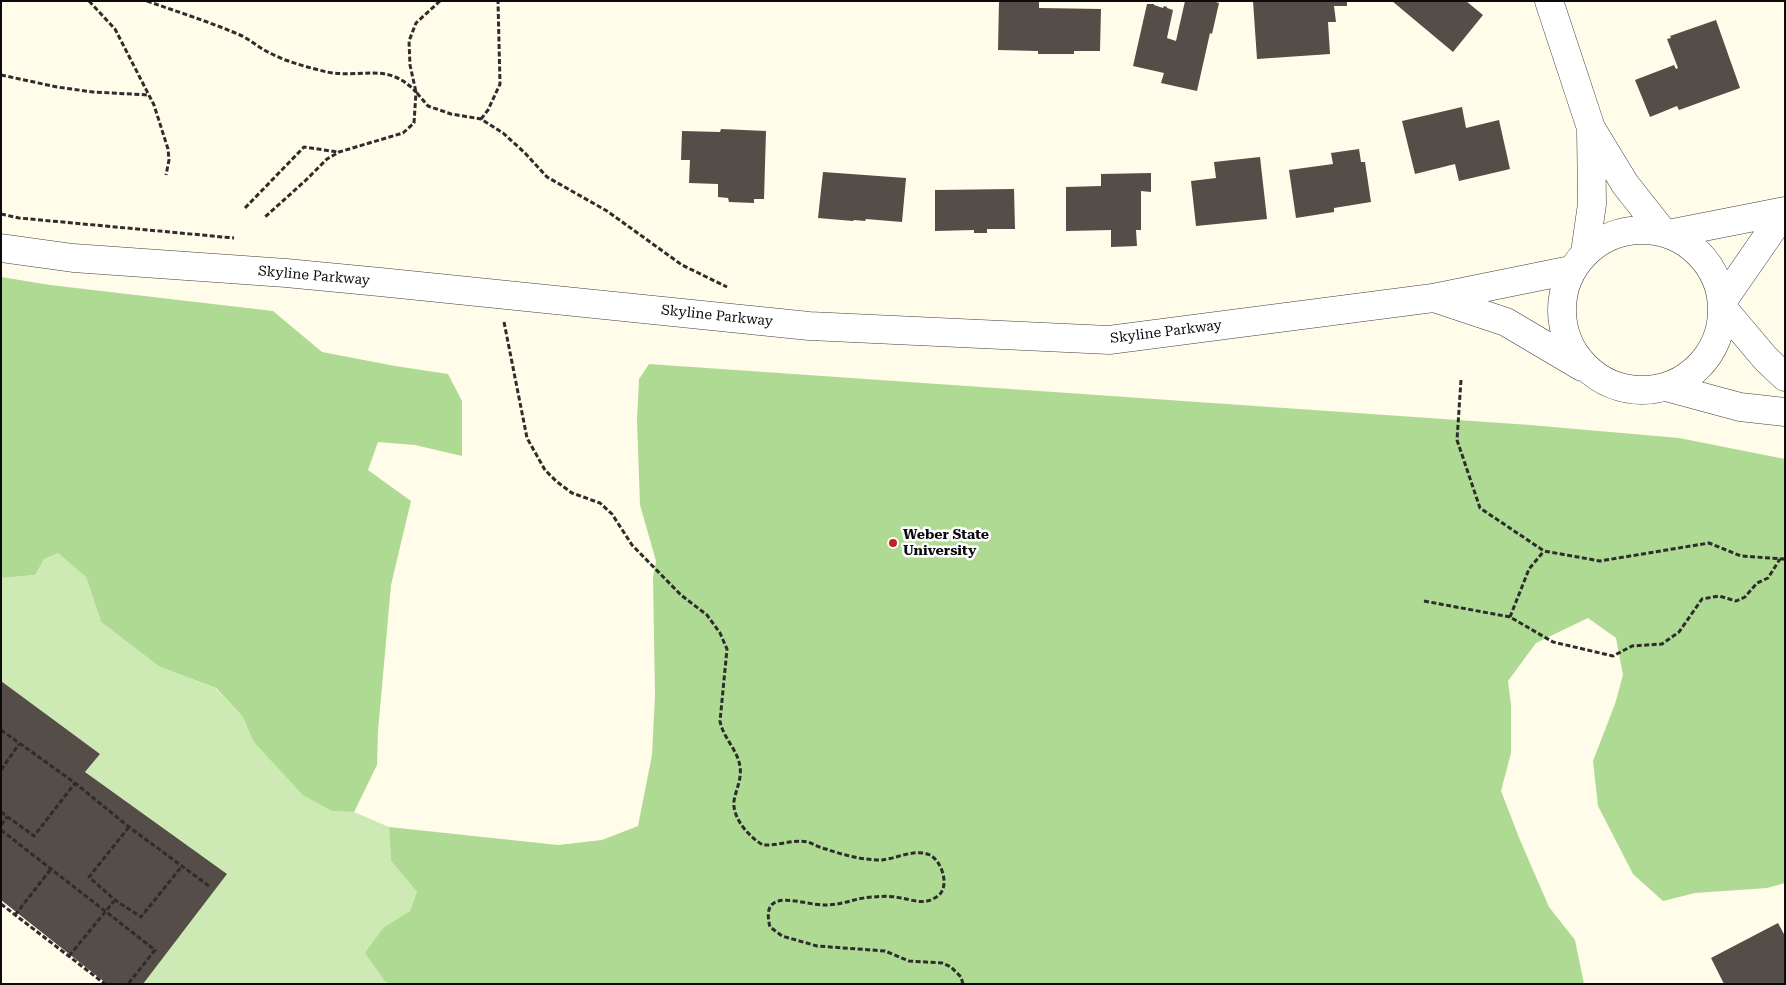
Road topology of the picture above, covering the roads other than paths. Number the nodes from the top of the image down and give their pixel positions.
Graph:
1 (1549, 1) edge
2 (1591, 128) junction
3 (1785, 211) edge
4 (1665, 232) junction
5 (1, 248) edge
6 (1578, 261) junction
7 (1433, 298) junction
8 (1722, 304) junction
9 (1587, 370) junction
10 (1785, 377) edge
11 (1666, 387) junction
12 (1785, 412) edge

1 - 2 street
2 - 4 street
2 - 6 street
3 - 4 street
3 - 8 street
4 - 6 street
4 - 8 street
5 - 7 street, Skyline Parkway
6 - 7 street, Skyline Parkway
6 - 9 street
7 - 9 street, Skyline Parkway
8 - 10 street
8 - 11 street
9 - 11 street
11 - 12 street

